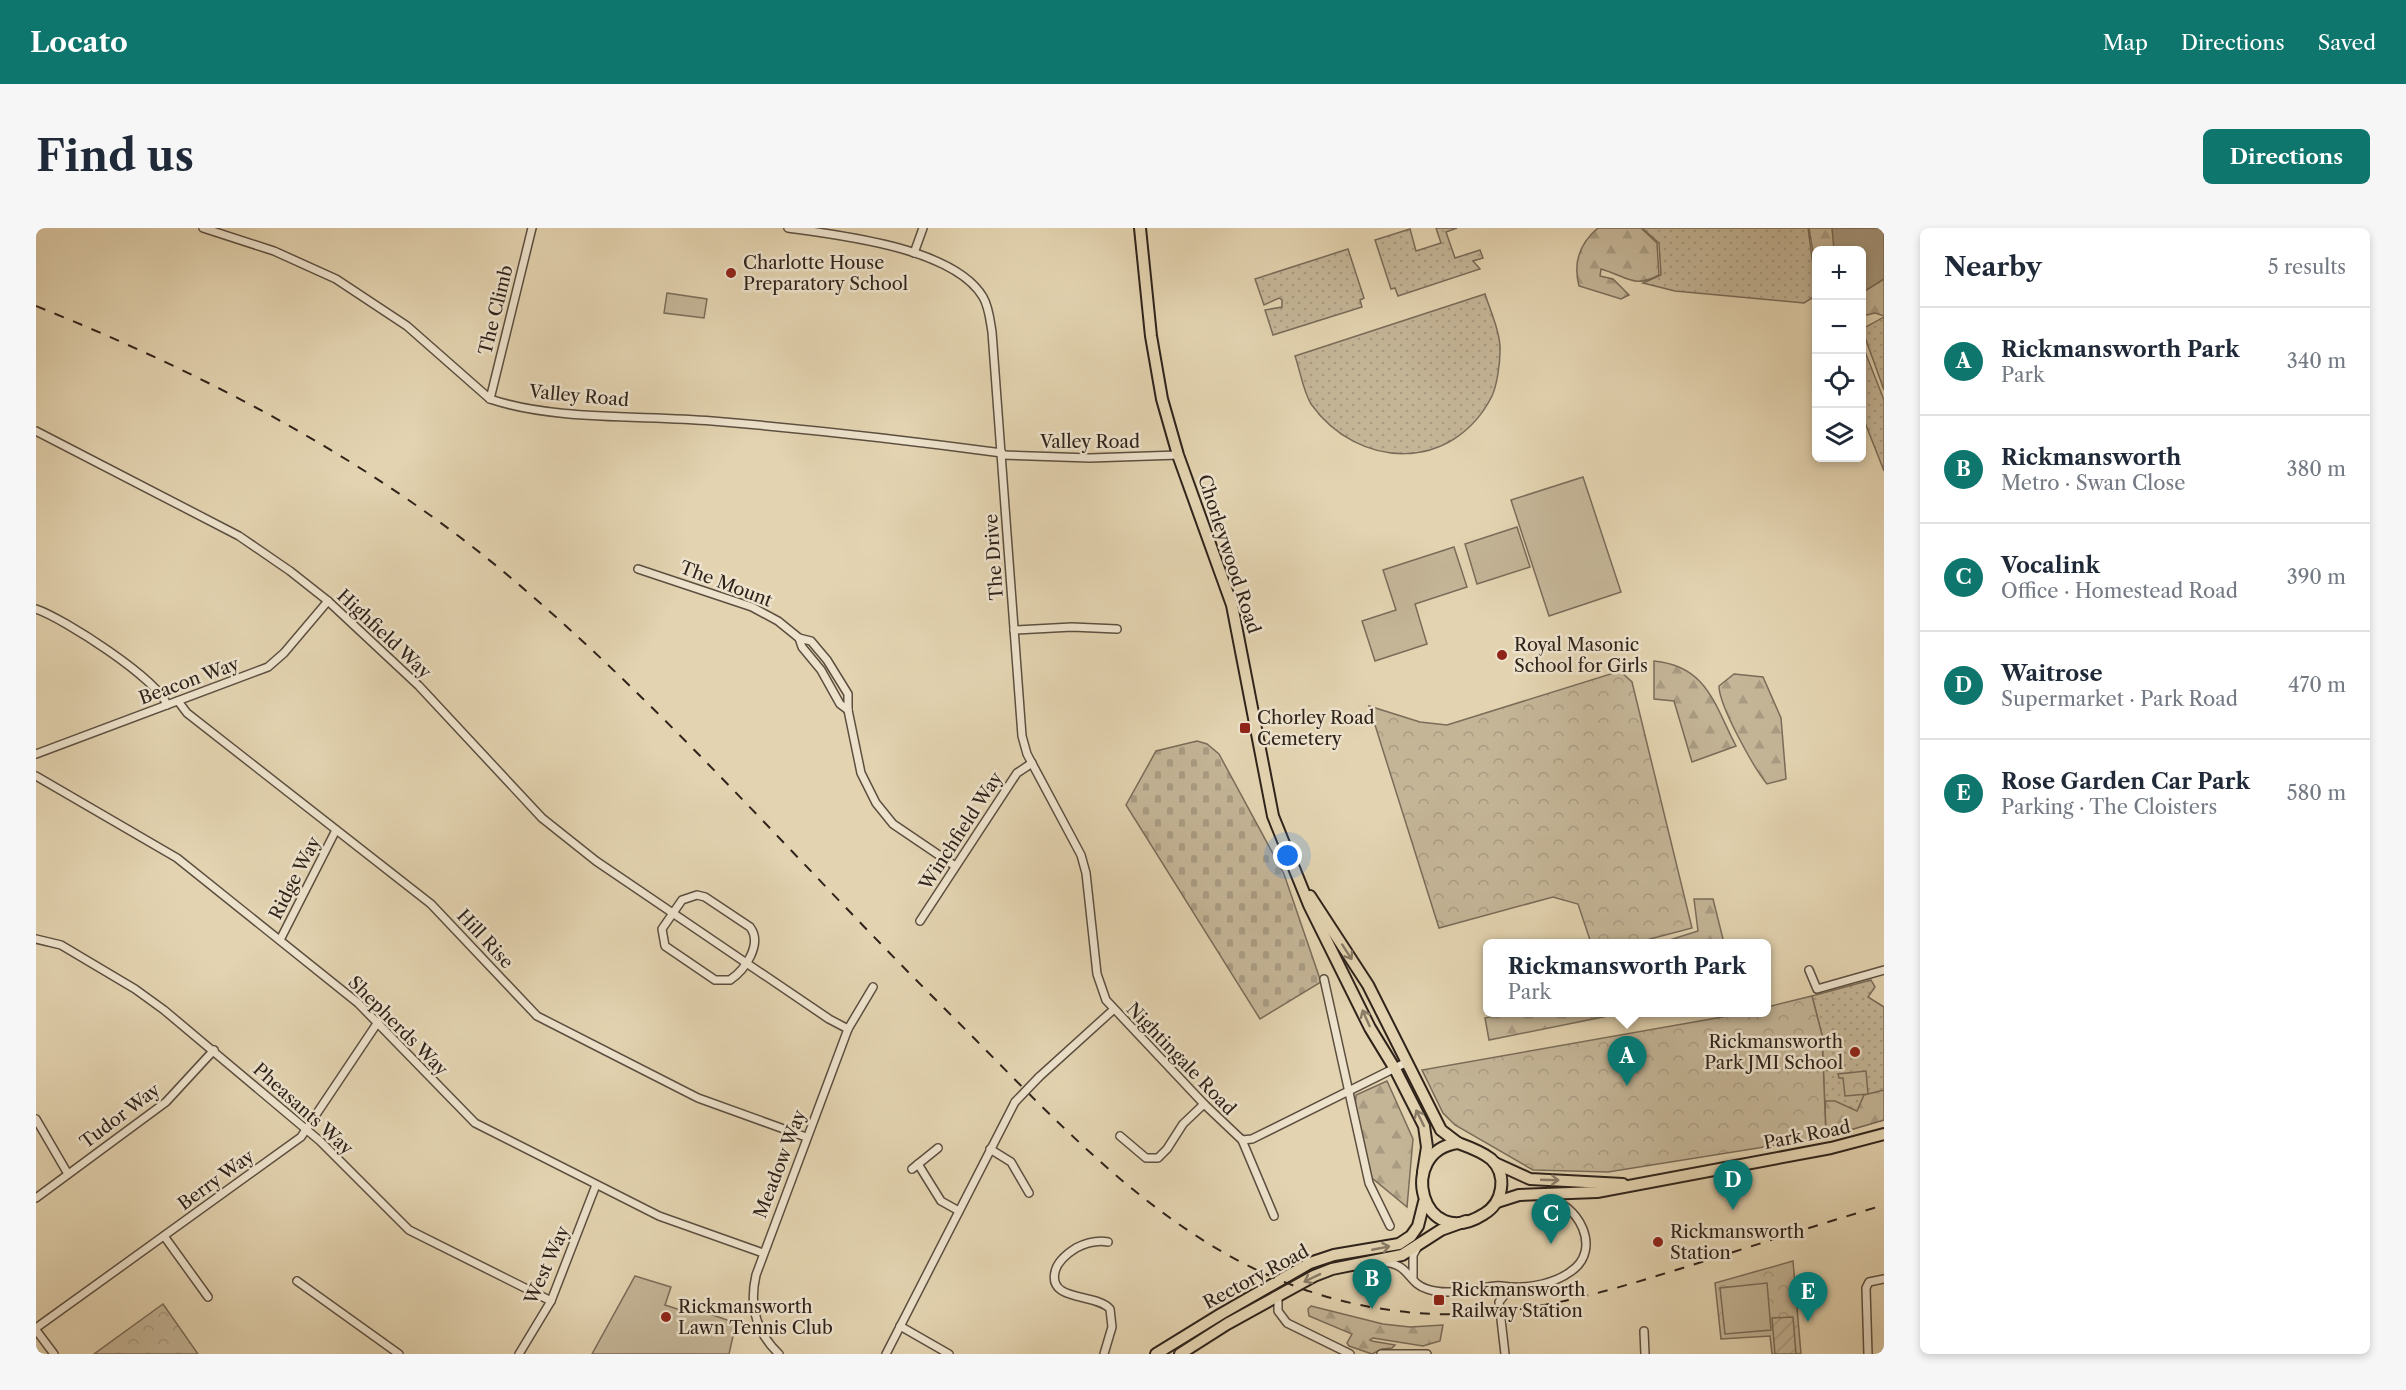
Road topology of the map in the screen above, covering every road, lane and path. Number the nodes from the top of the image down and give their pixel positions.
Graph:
1 (203, 228) edge
2 (532, 228) edge
3 (788, 228) edge
4 (923, 228) edge
5 (1140, 228) edge
6 (914, 253) junction
7 (490, 399) junction
8 (36, 431) edge
9 (1002, 454) junction
10 (1178, 455) junction
11 (638, 568) dead end
12 (328, 601) junction
13 (36, 609) edge
14 (1117, 629) dead end
15 (1014, 630) junction
16 (178, 701) junction
17 (167, 705) junction
18 (36, 754) edge
19 (1032, 763) junction
20 (36, 776) edge
21 (336, 830) junction
22 (955, 866) junction
23 (1302, 886) junction
24 (672, 913) junction
25 (920, 921) dead end
26 (36, 939) edge
27 (280, 940) junction
28 (746, 963) junction
29 (1809, 970) dead end
30 (1884, 970) edge
31 (1324, 979) dead end
32 (873, 987) dead end
33 (1113, 1010) junction
34 (378, 1022) junction
35 (848, 1029) junction
36 (214, 1050) junction
37 (1407, 1062) junction
38 (1395, 1069) junction
39 (1348, 1092) junction
40 (1204, 1104) junction
41 (36, 1119) edge
42 (308, 1130) junction
43 (1884, 1134) edge
44 (1120, 1136) dead end
45 (806, 1137) junction
46 (1242, 1140) junction
47 (1458, 1143) junction
48 (938, 1148) dead end
49 (990, 1149) junction
50 (1495, 1163) junction
51 (1423, 1172) junction
52 (68, 1174) junction
53 (596, 1185) junction
54 (1629, 1185) junction
55 (1029, 1193) dead end
56 (1526, 1195) junction
57 (36, 1197) edge
58 (1424, 1202) junction
59 (1497, 1202) junction
60 (959, 1211) junction
61 (1274, 1216) dead end
62 (1466, 1221) junction
63 (1390, 1226) dead end
64 (164, 1236) junction
65 (1107, 1242) dead end
66 (1417, 1248) junction
67 (763, 1253) junction
68 (1367, 1261) junction
69 (1413, 1277) junction
70 (1884, 1279) edge
71 (297, 1281) dead end
72 (1511, 1287) junction
73 (1278, 1296) junction
74 (208, 1297) dead end
75 (551, 1301) junction
76 (900, 1326) junction
77 (36, 1329) edge
78 (1644, 1331) dead end
79 (54, 1354) edge
80 (399, 1354) edge
81 (519, 1354) edge
82 (779, 1354) edge
83 (886, 1354) edge
84 (949, 1354) edge
85 (1104, 1354) edge
86 (1156, 1354) edge
87 (1180, 1354) edge
88 (1350, 1354) edge
89 (1381, 1354) edge
90 (1426, 1354) edge
91 (1504, 1354) edge
92 (1645, 1354) edge
93 (1868, 1354) edge

1 - 7 street
2 - 7 street, The Climb
3 - 6 street, The Drive
4 - 6 street
5 - 10 main road, Chorleywood Road
6 - 9 street, The Drive
7 - 9 street, Valley Road
8 - 12 street, Highfield Way
9 - 10 street, Valley Road
9 - 15 street, The Drive
10 - 23 main road, Chorleywood Road
11 - 22 street, The Mount
12 - 16 street, Beacon Way
12 - 24 street, Highfield Way
13 - 17 street
14 - 15 street
15 - 19 street, The Drive
16 - 17 street, Beacon Way
16 - 21 street, Hill Rise
17 - 18 street, Beacon Way
19 - 22 street, Winchfield Way
19 - 33 street, The Drive
20 - 27 street, Shepherds Way
21 - 27 street, Ridge Way
21 - 45 street, Hill Rise
22 - 25 street, Winchfield Way
23 -> 37 main road
38 -> 23 main road
24 - 28 street, Highfield Way
24 - 28 street
24 - 28 street
26 - 36 street, Pheasants Way
27 - 34 street, Shepherds Way
28 - 35 street, Highfield Way
29 - 30 street
31 - 39 street
32 - 35 street, Meadow Way
33 - 40 street, Nightingale Road
33 - 49 street, Nightingale Road, bridge
34 - 42 street, Berry Way
34 - 53 street, Shepherds Way
35 - 45 street, Meadow Way
36 - 42 street, Pheasants Way
36 - 52 street, Tudor Way
37 - 38 street, Nightingale Road
37 - 47 main road
38 - 39 street, Nightingale Road
51 -> 38 main road
39 - 46 street, Nightingale Road
39 - 63 street
40 - 44 street
40 - 46 street, Nightingale Road
41 - 52 street
42 - 64 street, Berry Way
42 - 75 street, Pheasants Way
43 - 54 main road, Park Road
45 - 67 street, Meadow Way
46 - 61 street
47 - 50 main road
47 - 51 main road
48 - 60 street
49 - 55 street
49 - 60 street, Nightingale Road
50 -> 54 main road, Park Road
50 - 59 main road
51 - 58 main road
52 - 57 street, Tudor Way
53 - 67 street, Shepherds Way
53 - 75 street, West Way
54 - 56 main road, Park Road
56 - 59 main road, Park Road
56 - 72 street
58 - 62 main road
86 -> 58 main road, Rectory Road
59 - 62 main road
60 - 76 street, Nightingale Road
62 - 66 main road, Rectory Road
64 - 74 street
64 - 77 street, Berry Way
65 - 85 street
66 - 68 main road, Rectory Road
66 - 69 street
67 - 82 street, Meadow Way
68 - 69 street
68 -> 73 main road, Rectory Road
69 - 72 street
70 - 93 street
71 - 80 street
72 - 91 street
73 - 87 main road, Rectory Road
73 - 88 street
75 - 81 street, West Way
76 - 83 street, Nightingale Road
76 - 84 street
77 - 79 street
78 - 92 street
89 - 90 street

